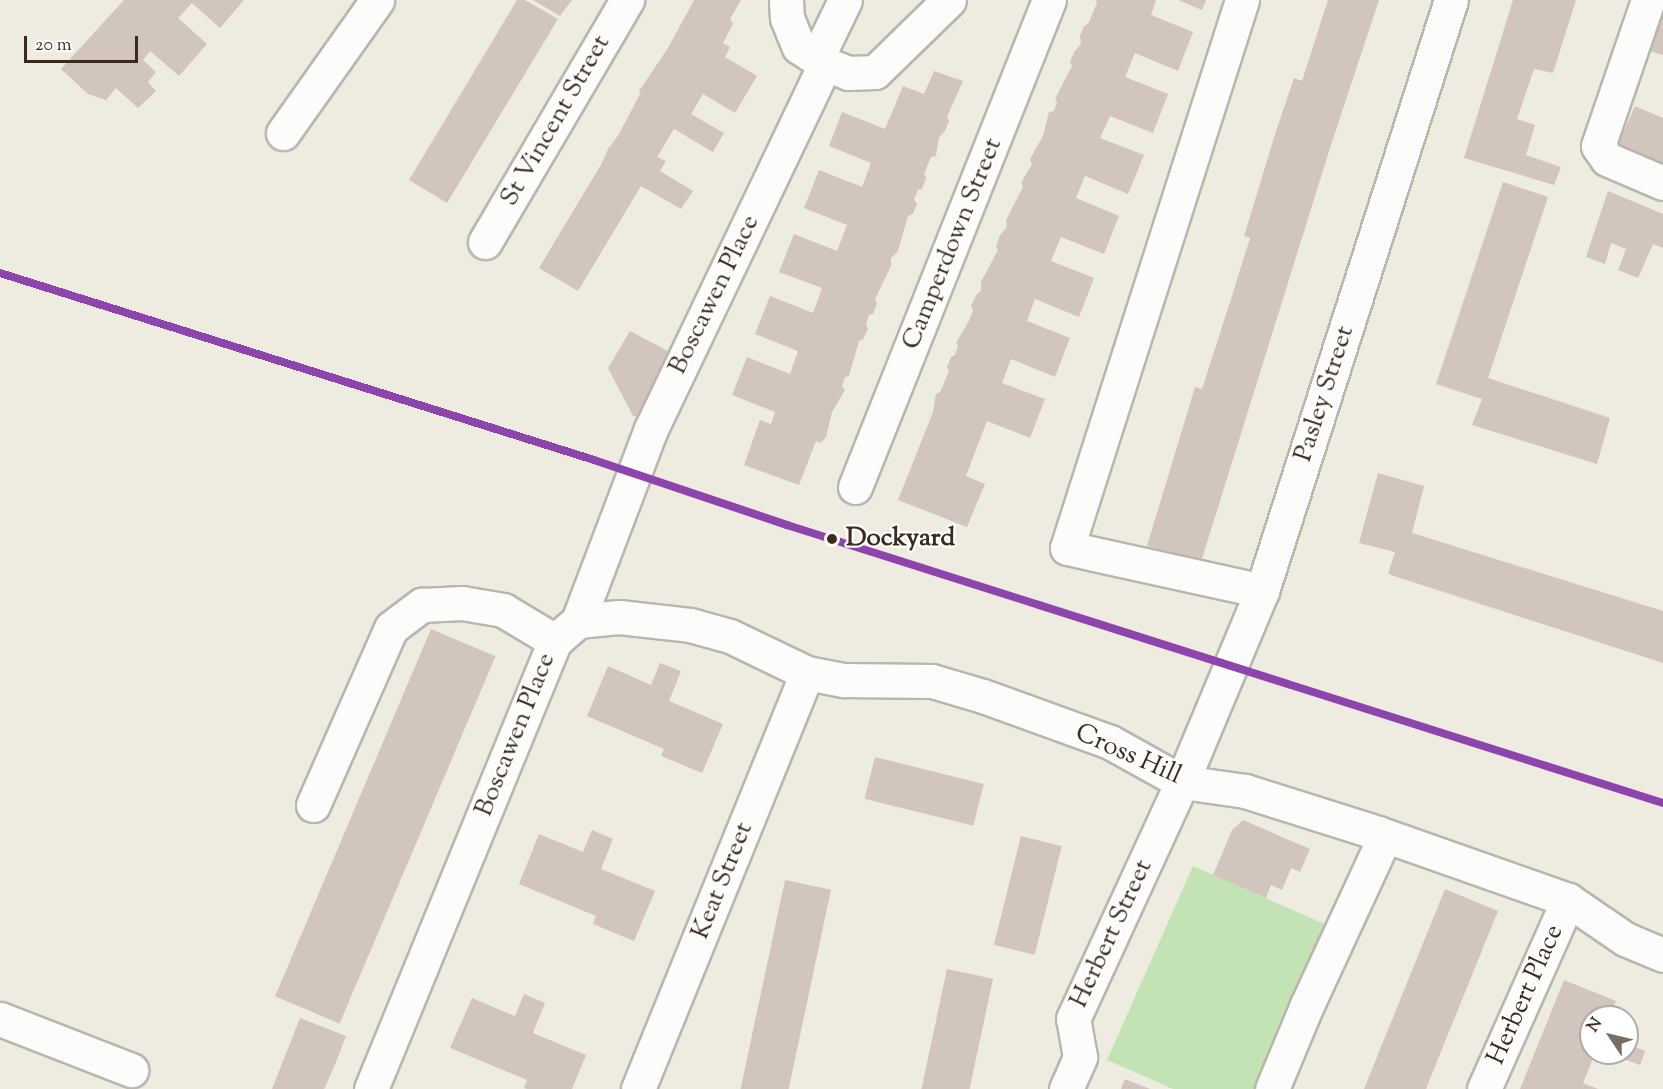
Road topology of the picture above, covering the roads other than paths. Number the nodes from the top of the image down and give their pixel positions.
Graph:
1 (377, 0) edge
2 (627, 0) edge
3 (786, 0) edge
4 (845, 0) edge
5 (949, 0) edge
6 (1049, 0) edge
7 (1242, 0) edge
8 (1451, 0) edge
9 (1648, 0) edge
10 (821, 61) junction
11 (283, 133) dead end
12 (1663, 183) edge
13 (485, 242) dead end
14 (855, 487) dead end
15 (1258, 601) junction
16 (566, 631) junction
17 (807, 673) junction
18 (1182, 782) junction
19 (313, 805) dead end
20 (1385, 836) junction
21 (1568, 900) junction
22 (1663, 955) edge
23 (0, 1019) edge
24 (131, 1070) dead end
25 (370, 1089) edge
26 (638, 1089) edge
27 (1065, 1089) edge
28 (1272, 1089) edge
29 (1484, 1089) edge

1 - 11 street
2 - 13 street, St Vincent Street
3 - 10 street
4 - 10 street, Boscawen Place
5 - 10 street
6 - 14 street, Camperdown Street
7 - 15 street
8 - 15 street, Pasley Street
9 - 12 street
10 - 16 street, Boscawen Place
15 - 18 street, Pasley Street
16 - 17 street, Cross Hill
16 - 19 street
16 - 25 street, Boscawen Place
17 - 18 street, Cross Hill
17 - 26 street, Keat Street
18 - 20 street, Cross Hill
18 - 27 street, Herbert Street
20 - 21 street, Cross Hill
20 - 28 street
21 - 22 street, Cross Hill
21 - 29 street, Herbert Place
23 - 24 street

